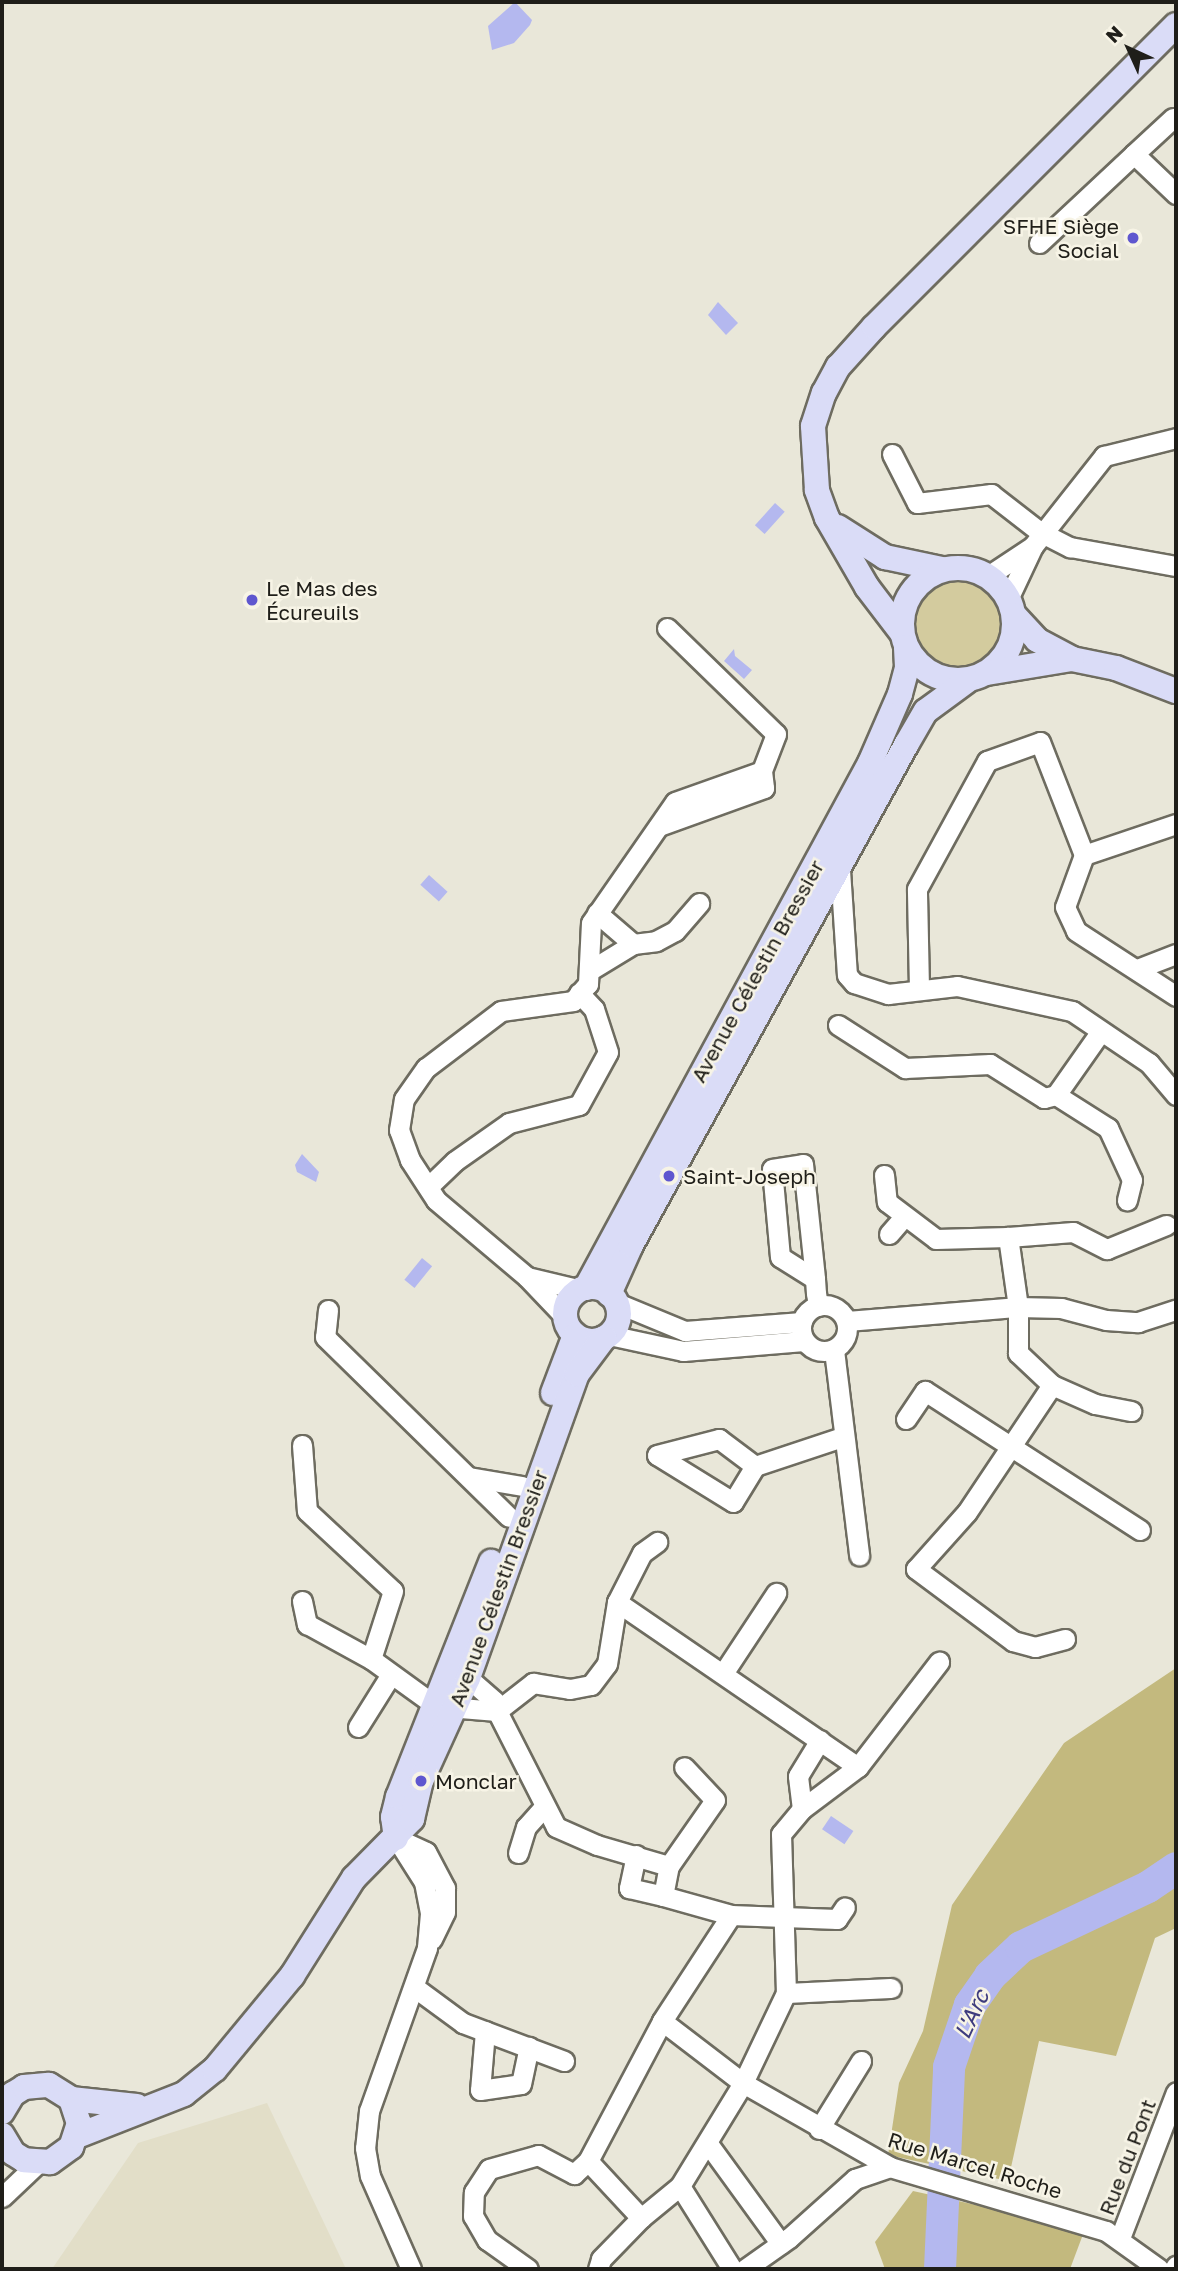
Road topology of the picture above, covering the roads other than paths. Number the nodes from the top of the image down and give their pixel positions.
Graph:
1 (1176, 25) edge
2 (1173, 118) dead end
3 (1134, 154) junction
4 (1176, 194) edge
5 (1039, 243) dead end
6 (1176, 438) edge
7 (892, 454) dead end
8 (827, 518) junction
9 (1036, 539) junction
10 (1176, 566) edge
11 (942, 569) junction
12 (988, 576) junction
13 (1012, 606) junction
14 (667, 628) dead end
15 (904, 640) junction
16 (1072, 659) junction
17 (977, 677) junction
18 (1176, 691) edge
19 (1176, 824) edge
20 (1084, 855) junction
21 (839, 870) junction
22 (699, 903) dead end
23 (597, 913) junction
24 (632, 944) junction
25 (1176, 954) edge
26 (1137, 969) junction
27 (589, 971) junction
28 (919, 988) junction
29 (579, 993) junction
30 (1176, 996) edge
31 (838, 1025) dead end
32 (1101, 1031) junction
33 (1056, 1095) junction
34 (1176, 1095) edge
35 (884, 1175) dead end
36 (428, 1187) junction
37 (1128, 1200) dead end
38 (904, 1217) junction
39 (1166, 1225) dead end
40 (890, 1234) dead end
41 (1008, 1237) junction
42 (527, 1277) junction
43 (815, 1279) junction
44 (598, 1294) junction
45 (818, 1306) junction
46 (1017, 1307) junction
47 (328, 1310) dead end
48 (1176, 1310) edge
49 (847, 1321) junction
50 (570, 1326) junction
51 (803, 1331) junction
52 (606, 1337) junction
53 (834, 1350) junction
54 (1052, 1385) junction
55 (1131, 1411) dead end
56 (906, 1419) dead end
57 (842, 1437) junction
58 (302, 1445) dead end
59 (1010, 1445) junction
60 (755, 1466) dead end
61 (469, 1477) junction
62 (522, 1486) junction
63 (509, 1517) junction
64 (1140, 1531) dead end
65 (657, 1542) dead end
66 (859, 1555) dead end
67 (776, 1593) dead end
68 (302, 1601) dead end
69 (617, 1602) junction
70 (1065, 1639) dead end
71 (371, 1659) junction
72 (939, 1662) dead end
73 (724, 1672) junction
74 (390, 1676) junction
75 (468, 1678) junction
76 (445, 1707) junction
77 (497, 1711) junction
78 (358, 1727) dead end
79 (820, 1740) junction
80 (684, 1767) dead end
81 (858, 1767) junction
82 (543, 1808) junction
83 (802, 1809) junction
84 (396, 1838) junction
85 (518, 1853) dead end
86 (636, 1856) junction
87 (669, 1866) junction
88 (663, 1896) junction
89 (845, 1907) dead end
90 (731, 1915) junction
91 (787, 1917) junction
92 (414, 1987) junction
93 (891, 1987) dead end
94 (786, 1993) junction
95 (662, 2021) junction
96 (485, 2031) junction
97 (529, 2047) junction
98 (564, 2061) dead end
99 (861, 2061) dead end
100 (743, 2083) junction
101 (13, 2084) edge
102 (1176, 2092) edge
103 (71, 2099) junction
104 (152, 2105) junction
105 (2, 2112) edge
106 (1171, 2120) edge
107 (819, 2129) junction
108 (77, 2136) junction
109 (3, 2144) edge
110 (709, 2145) junction
111 (588, 2161) junction
112 (38, 2163) junction
113 (899, 2169) junction
114 (680, 2186) junction
115 (2, 2197) edge
116 (641, 2218) junction
117 (1120, 2238) junction
118 (774, 2256) edge
119 (411, 2269) edge
120 (528, 2269) edge
121 (598, 2269) edge
122 (732, 2269) edge
123 (745, 2269) edge
124 (1159, 2269) edge

1 - 8 main road
2 - 3 street
3 - 4 street
3 - 5 street
6 - 9 street
7 - 9 street
8 - 11 main road
8 - 15 main road
9 - 10 street
9 - 12 street
9 - 13 street
11 - 12 main road
11 - 15 main road
12 - 13 main road
13 - 16 main road
13 - 17 main road
14 - 23 street
15 - 17 main road
15 - 44 main road, Avenue Célestin Bressier
16 - 17 main road
16 - 18 main road
17 - 21 main road, Avenue Célestin Bressier
19 - 20 street
20 - 26 street
20 - 28 street
21 - 28 street
21 - 44 main road, Avenue Célestin Bressier
22 - 24 street
23 - 24 street
23 - 27 street
24 - 27 street
25 - 26 street
26 - 30 street
27 - 29 street
28 - 32 street
29 - 36 street
29 - 36 street
31 - 33 street
32 - 33 street
32 - 34 street
33 - 37 street
35 - 38 street
36 - 42 street
38 - 40 street
38 - 41 street
39 - 41 street
41 - 46 street
42 - 44 street
42 - 50 street
43 - 43 street
43 - 45 street
44 - 50 main road
44 - 51 street
44 - 52 main road
45 - 49 street
45 - 51 street
46 - 48 street
46 - 49 street
46 - 54 street
47 - 61 street
49 - 53 street
50 - 52 main road
50 - 62 main road, Avenue Célestin Bressier
51 - 52 street
51 - 53 street
52 - 75 main road, Avenue Célestin Bressier
53 - 57 street
54 - 55 street
54 - 59 street
56 - 59 street
57 - 60 street
57 - 66 street
58 - 71 street
59 - 64 street
59 - 70 street
61 - 62 street
61 - 63 street
62 - 63 main road, Avenue Célestin Bressier
63 - 76 main road, Avenue Célestin Bressier
65 - 69 street
67 - 73 street
68 - 71 street
69 - 73 street
69 - 77 street
71 - 74 street
72 - 81 street
73 - 79 street
74 - 76 street
74 - 78 street
75 - 76 main road, Avenue Célestin Bressier
75 - 77 street
76 - 77 street
76 - 84 main road, Avenue Célestin Bressier
77 - 82 street
79 - 81 street
79 - 83 street
80 - 87 street
81 - 83 street
82 - 85 street
82 - 86 street
83 - 91 street
84 - 92 street
84 - 104 main road
86 - 87 street
86 - 88 street
87 - 88 street
88 - 90 street
89 - 91 street
90 - 91 street
90 - 95 street
91 - 94 street
92 - 96 street
92 - 119 street
93 - 94 street
94 - 100 street
95 - 100 street, Rue Marcel Roche
95 - 111 street
96 - 97 street
96 - 97 street
97 - 98 street
99 - 107 street
100 - 107 street, Rue Marcel Roche
100 - 110 street
101 - 103 main road
101 - 105 main road
102 - 106 street, Rue du Pont
103 - 104 main road
103 - 108 main road
104 - 108 main road
106 - 117 street, Rue du Pont
107 - 113 street, Rue Marcel Roche
108 - 112 main road
109 - 112 main road
110 - 114 street
110 - 118 street
111 - 116 street
111 - 120 street
112 - 115 street
113 - 117 street, Rue Marcel Roche
113 - 118 street
114 - 116 street
114 - 122 street
116 - 121 street
117 - 124 street, Rue Marcel Roche
118 - 123 street

